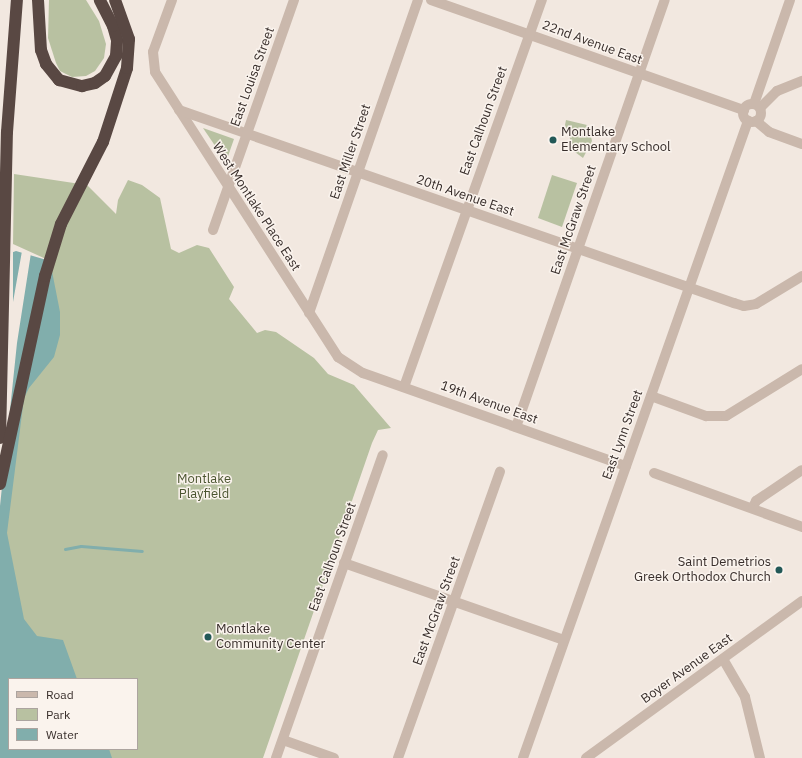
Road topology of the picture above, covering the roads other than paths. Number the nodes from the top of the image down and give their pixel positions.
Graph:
1 (17, 0) edge
2 (38, 0) edge
3 (100, 0) edge
4 (115, 0) edge
5 (172, 0) edge
6 (294, 0) edge
7 (418, 0) edge
8 (431, 0) edge
9 (542, 0) edge
10 (666, 0) edge
11 (790, 0) edge
12 (530, 34) junction
13 (639, 74) junction
14 (802, 82) edge
15 (757, 106) junction
16 (179, 110) junction
17 (744, 110) junction
18 (752, 121) junction
19 (246, 134) junction
20 (802, 144) edge
21 (358, 173) junction
22 (228, 186) junction
23 (466, 211) junction
24 (213, 230) dead end
25 (577, 249) junction
26 (802, 276) edge
27 (688, 287) junction
28 (308, 313) junction
29 (345, 362) joint
30 (802, 369) edge
31 (404, 387) junction
32 (651, 396) junction
33 (516, 427) junction
34 (0, 437) edge
35 (383, 455) dead end
36 (626, 466) junction
37 (802, 470) edge
38 (500, 472) dead end
39 (654, 472) dead end
40 (0, 484) edge
41 (753, 507) junction
42 (802, 527) edge
43 (344, 563) junction
44 (802, 601) edge
45 (453, 602) junction
46 (564, 640) junction
47 (723, 659) junction
48 (282, 740) junction
49 (276, 758) edge
50 (334, 758) edge
51 (398, 758) edge
52 (523, 758) edge
53 (586, 758) edge
54 (760, 758) edge

1 - 34 highway
2 - 3 highway
4 - 40 highway
5 - 16 street, West Montlake Place East
6 - 19 street, East Louisa Street
7 - 21 street, East Miller Street
8 - 12 street, 22nd Avenue East
9 - 12 street, East Calhoun Street
10 - 13 street, East McGraw Street
11 - 15 street
12 - 13 street, 22nd Avenue East
12 - 23 street, East Calhoun Street
13 - 17 street, 22nd Avenue East
13 - 25 street, East McGraw Street
14 - 15 street
15 - 17 street
15 - 18 street
16 - 19 street, 20th Avenue East
16 - 22 street, West Montlake Place East
17 - 18 street
18 - 20 street
18 - 27 street, East Lynn Street
19 - 21 street, 20th Avenue East
19 - 22 street, East Louisa Street
21 - 23 street, 20th Avenue East
21 - 28 street, East Miller Street
22 - 24 street, East Louisa Street
22 - 28 street, West Montlake Place East
23 - 25 street, 20th Avenue East
23 - 31 street, East Calhoun Street
25 - 27 street, 20th Avenue East
25 - 33 street, East McGraw Street
26 - 27 street, 20th Avenue East
27 - 32 street, East Lynn Street
28 - 29 street, West Montlake Place East
29 - 31 street, 19th Avenue East
30 - 32 street
31 - 33 street, 19th Avenue East
32 - 36 street, East Lynn Street
33 - 36 street, 19th Avenue East
35 - 43 street, East Calhoun Street
36 - 46 street, East Lynn Street
37 - 41 street
38 - 45 street, East McGraw Street
39 - 41 street
41 - 42 street
43 - 45 street
43 - 48 street, East Calhoun Street
44 - 47 street, Boyer Avenue East
45 - 46 street
45 - 51 street, East McGraw Street
46 - 52 street, East Lynn Street
47 - 53 street, Boyer Avenue East
47 - 54 street
48 - 49 street, East Calhoun Street
48 - 50 street

